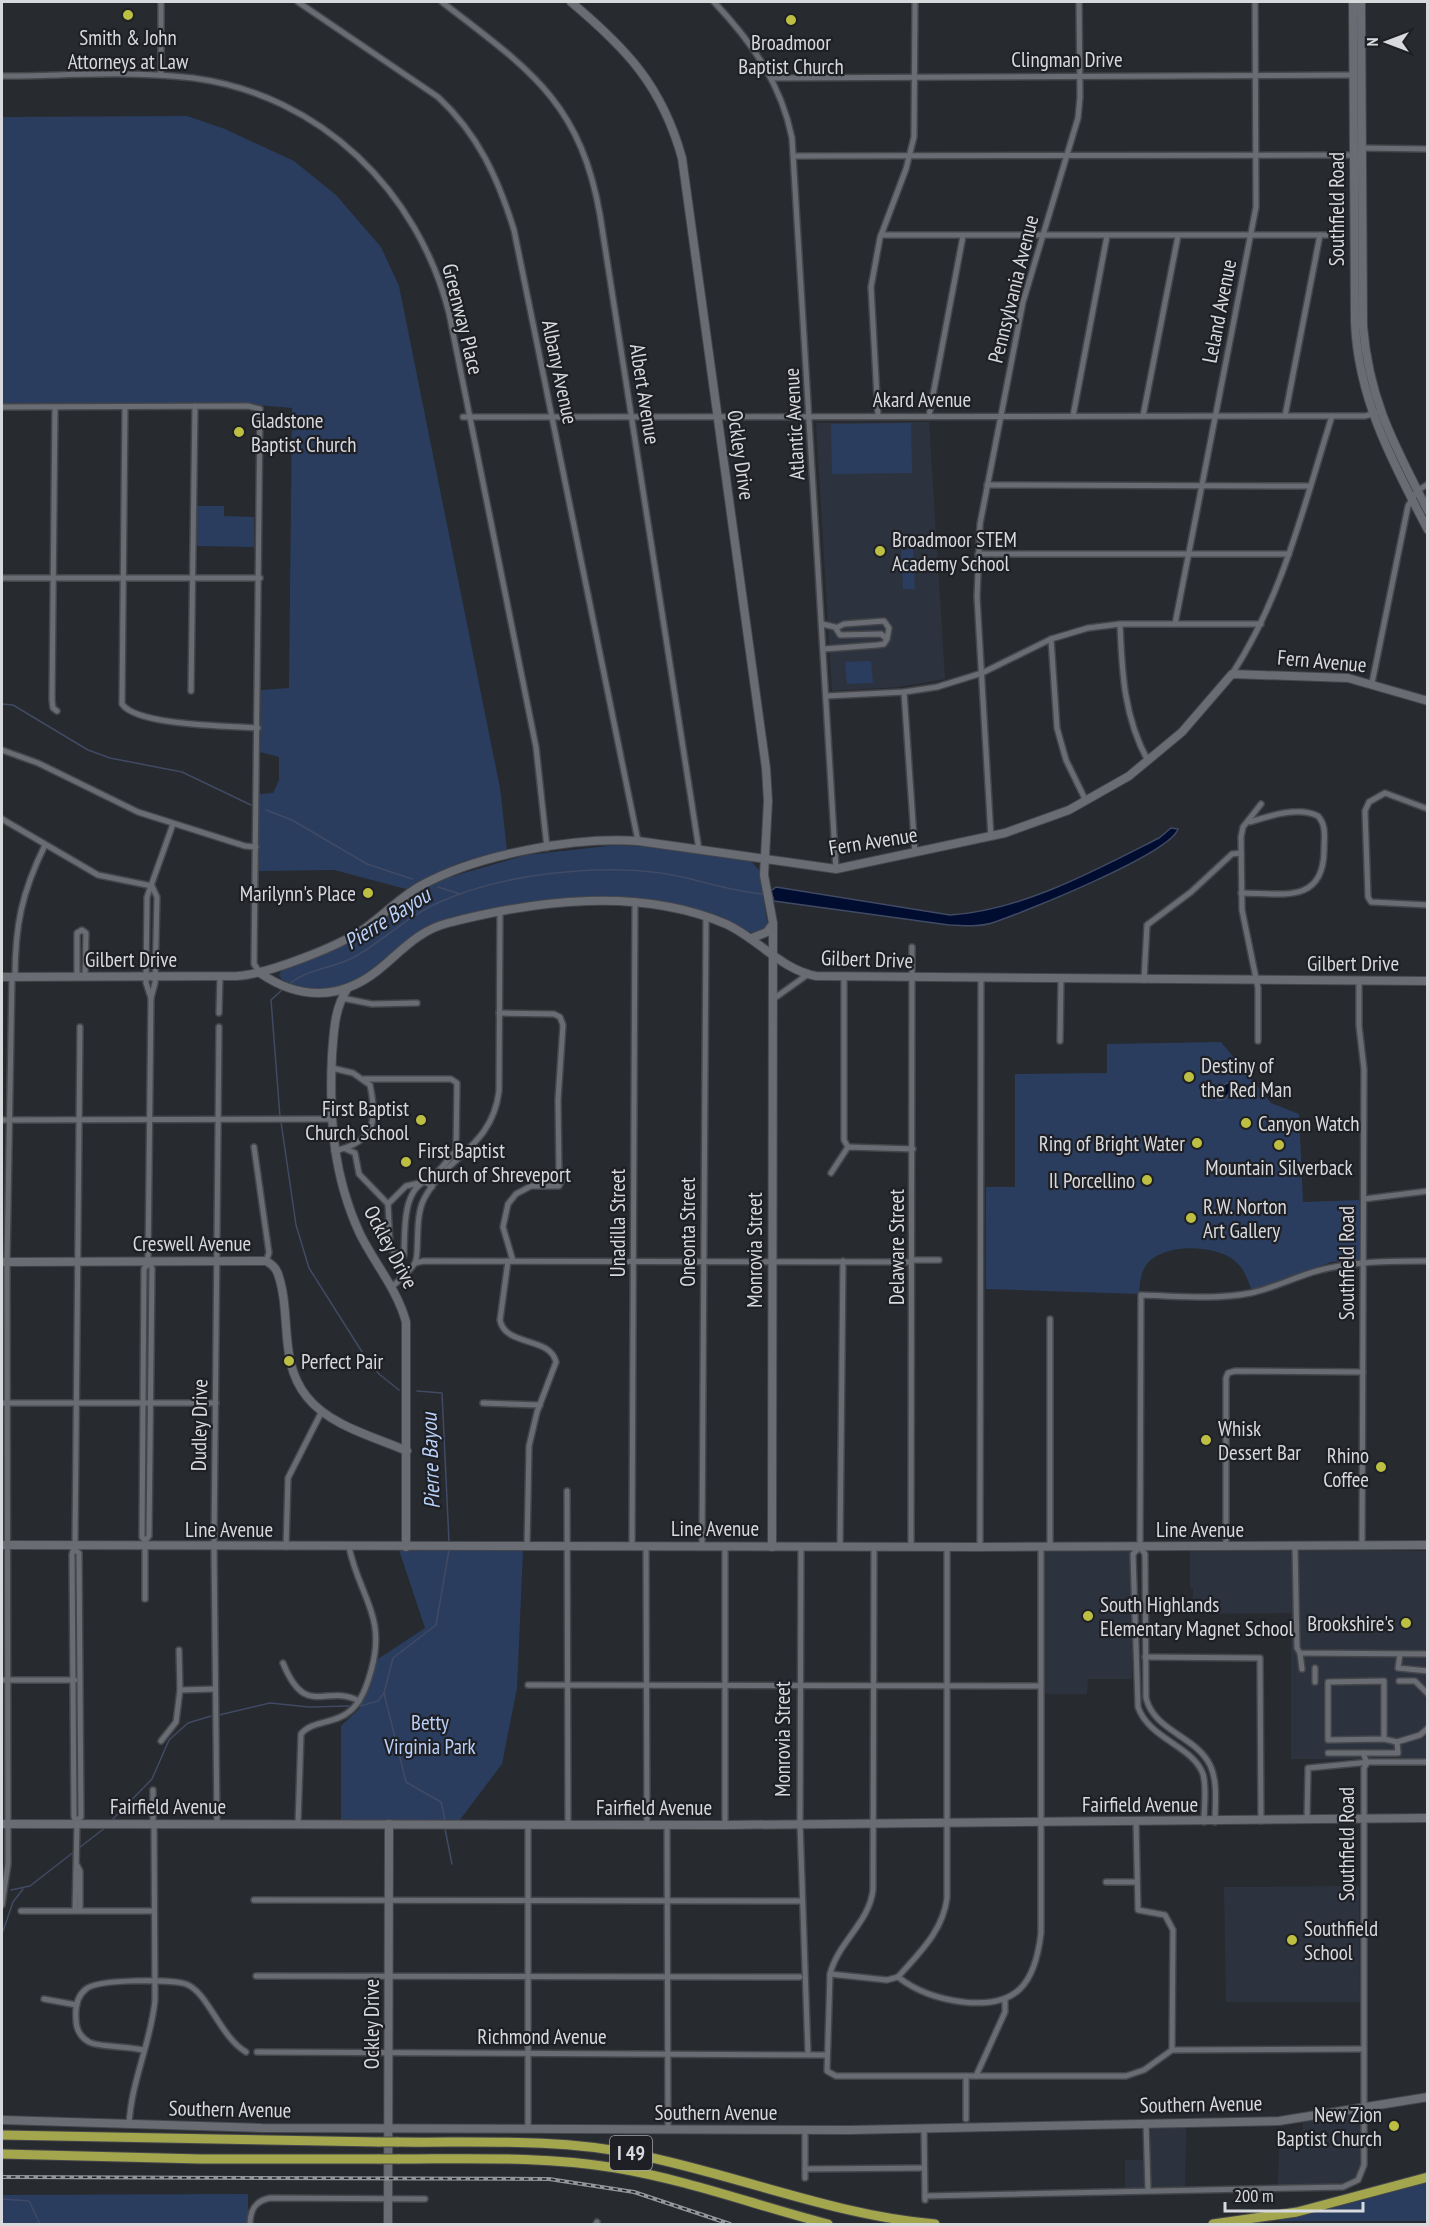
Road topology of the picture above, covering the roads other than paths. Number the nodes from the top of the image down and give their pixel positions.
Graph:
1 (161, 2) edge
2 (298, 2) edge
3 (442, 2) edge
4 (571, 2) edge
5 (714, 2) edge
6 (915, 2) edge
7 (1079, 2) edge
8 (1255, 2) edge
9 (1353, 2) edge
10 (1361, 2) edge
11 (161, 75) junction
12 (1080, 75) junction
13 (1255, 75) junction
14 (1358, 75) junction
15 (2, 76) edge
16 (915, 76) junction
17 (772, 78) junction
18 (1428, 149) edge
19 (1358, 152) junction
20 (1067, 155) junction
21 (1256, 155) junction
22 (794, 156) junction
23 (910, 156) junction
24 (1251, 235) junction
25 (1320, 235) junction
26 (1336, 235) dead end
27 (881, 236) junction
28 (963, 236) junction
29 (1042, 236) junction
30 (1107, 236) junction
31 (1178, 236) junction
32 (125, 406) junction
33 (195, 406) junction
34 (2, 407) edge
35 (55, 407) junction
36 (1376, 413) junction
37 (631, 416) junction
38 (718, 416) junction
39 (810, 416) junction
40 (878, 416) junction
41 (928, 416) junction
42 (1000, 416) junction
43 (1073, 416) junction
44 (1143, 416) junction
45 (1216, 416) junction
46 (1285, 416) junction
47 (1332, 416) junction
48 (467, 417) junction
49 (552, 417) junction
50 (1428, 484) edge
51 (987, 485) junction
52 (1202, 486) junction
53 (1310, 486) junction
54 (1417, 491) junction
55 (1411, 498) junction
56 (1428, 512) edge
57 (1425, 519) edge
58 (1428, 530) edge
59 (978, 554) junction
60 (1188, 554) junction
61 (1289, 554) junction
62 (2, 578) edge
63 (54, 578) junction
64 (123, 578) junction
65 (193, 578) junction
66 (260, 578) junction
67 (822, 624) junction
68 (1120, 624) junction
69 (1175, 624) junction
70 (1262, 624) junction
71 (836, 628) junction
72 (887, 639) junction
73 (1051, 639) junction
74 (824, 649) junction
75 (982, 673) junction
76 (1232, 674) junction
77 (1372, 683) junction
78 (191, 691) dead end
79 (904, 692) junction
80 (826, 696) junction
81 (1428, 701) edge
82 (57, 711) dead end
83 (258, 728) junction
84 (2, 750) edge
85 (1149, 762) junction
86 (1086, 801) junction
87 (1262, 804) dead end
88 (1428, 808) edge
89 (2, 819) edge
90 (1249, 822) junction
91 (172, 824) junction
92 (991, 837) junction
93 (639, 841) junction
94 (45, 844) junction
95 (256, 846) junction
96 (547, 848) junction
97 (699, 850) junction
98 (915, 853) junction
99 (1241, 853) junction
100 (764, 860) junction
101 (836, 869) junction
102 (152, 886) junction
103 (1241, 893) junction
104 (634, 901) junction
105 (1428, 905) edge
106 (500, 913) junction
107 (706, 918) junction
108 (772, 920) junction
109 (82, 930) dead end
110 (752, 938) junction
111 (912, 947) dead end
112 (772, 953) junction
113 (260, 973) junction
114 (807, 975) junction
115 (151, 976) junction
116 (220, 976) junction
117 (2, 977) edge
118 (13, 977) junction
119 (81, 977) junction
120 (844, 978) junction
121 (913, 979) junction
122 (981, 979) junction
123 (1061, 980) junction
124 (1144, 980) junction
125 (1256, 980) junction
126 (1359, 981) junction
127 (1428, 981) edge
128 (347, 989) junction
129 (342, 998) junction
130 (772, 1000) junction
131 (417, 1003) dead end
132 (219, 1013) dead end
133 (499, 1013) junction
134 (80, 1026) dead end
135 (219, 1027) dead end
136 (1060, 1041) dead end
137 (1258, 1041) dead end
138 (332, 1068) junction
139 (364, 1079) junction
140 (149, 1119) junction
141 (218, 1119) junction
142 (331, 1119) junction
143 (2, 1120) edge
144 (10, 1120) junction
145 (80, 1120) junction
146 (362, 1141) junction
147 (254, 1147) dead end
148 (848, 1147) junction
149 (344, 1149) junction
150 (913, 1149) junction
151 (334, 1151) junction
152 (355, 1153) junction
153 (831, 1173) dead end
154 (428, 1184) junction
155 (1428, 1191) edge
156 (1364, 1199) junction
157 (388, 1204) junction
158 (217, 1260) junction
159 (939, 1260) dead end
160 (266, 1261) junction
161 (511, 1261) junction
162 (633, 1261) junction
163 (704, 1261) junction
164 (772, 1261) junction
165 (843, 1261) junction
166 (912, 1261) junction
167 (1428, 1261) edge
168 (78, 1262) junction
169 (148, 1262) junction
170 (4, 1263) edge
171 (415, 1263) junction
172 (1364, 1264) junction
173 (392, 1287) junction
174 (1050, 1320) dead end
175 (1363, 1372) junction
176 (4, 1403) edge
177 (77, 1403) junction
178 (143, 1403) junction
179 (151, 1403) junction
180 (216, 1403) junction
181 (483, 1403) dead end
182 (540, 1405) junction
183 (322, 1411) junction
184 (407, 1451) junction
185 (567, 1491) dead end
186 (145, 1544) junction
187 (4, 1545) edge
188 (1362, 1545) junction
189 (1428, 1545) edge
190 (569, 1546) junction
191 (632, 1546) junction
192 (646, 1546) junction
193 (702, 1546) junction
194 (725, 1546) junction
195 (1046, 1546) junction
196 (1226, 1546) junction
197 (1295, 1546) junction
198 (75, 1547) junction
199 (214, 1547) junction
200 (286, 1547) junction
201 (348, 1547) junction
202 (406, 1547) junction
203 (527, 1547) junction
204 (772, 1547) junction
205 (801, 1547) junction
206 (840, 1547) junction
207 (874, 1547) junction
208 (911, 1547) junction
209 (947, 1547) junction
210 (980, 1547) junction
211 (1140, 1547) junction
212 (145, 1599) dead end
213 (72, 1612) junction
214 (80, 1612) junction
215 (179, 1650) dead end
216 (1303, 1653) junction
217 (1400, 1654) junction
218 (1428, 1654) edge
219 (1145, 1656) junction
220 (283, 1663) dead end
221 (1315, 1668) dead end
222 (1302, 1669) dead end
223 (1428, 1671) edge
224 (4, 1680) edge
225 (73, 1680) junction
226 (80, 1680) junction
227 (1399, 1681) dead end
228 (1315, 1682) dead end
229 (801, 1684) junction
230 (528, 1685) dead end
231 (569, 1685) junction
232 (646, 1685) junction
233 (725, 1685) junction
234 (874, 1686) junction
235 (947, 1686) junction
236 (1041, 1686) junction
237 (215, 1689) junction
238 (180, 1690) junction
239 (1428, 1694) edge
240 (359, 1701) junction
241 (1428, 1728) edge
242 (1384, 1739) junction
243 (161, 1741) dead end
244 (1397, 1742) junction
245 (1328, 1753) dead end
246 (1364, 1753) junction
247 (73, 1754) junction
248 (80, 1754) junction
249 (1428, 1762) edge
250 (1366, 1763) junction
251 (153, 1790) dead end
252 (1364, 1820) junction
253 (1425, 1820) edge
254 (1261, 1821) junction
255 (1306, 1821) junction
256 (77, 1822) junction
257 (1136, 1822) junction
258 (1204, 1822) junction
259 (1215, 1822) junction
260 (873, 1823) junction
261 (1041, 1823) junction
262 (5, 1824) edge
263 (153, 1824) junction
264 (217, 1824) junction
265 (298, 1824) junction
266 (389, 1824) junction
267 (528, 1824) junction
268 (568, 1824) junction
269 (800, 1824) junction
270 (947, 1824) junction
271 (646, 1825) junction
272 (667, 1825) junction
273 (724, 1825) junction
274 (1106, 1882) dead end
275 (1137, 1882) junction
276 (254, 1900) dead end
277 (389, 1900) junction
278 (528, 1900) junction
279 (668, 1900) junction
280 (802, 1901) junction
281 (2, 1905) edge
282 (21, 1911) dead end
283 (77, 1911) junction
284 (154, 1911) junction
285 (830, 1974) junction
286 (256, 1976) dead end
287 (389, 1976) junction
288 (528, 1976) junction
289 (668, 1977) junction
290 (800, 1977) dead end
291 (898, 1977) junction
292 (155, 1983) junction
293 (44, 1999) dead end
294 (1005, 2000) junction
295 (77, 2005) junction
296 (1364, 2049) junction
297 (143, 2050) junction
298 (1172, 2050) junction
299 (246, 2052) dead end
300 (257, 2052) dead end
301 (388, 2052) junction
302 (667, 2052) junction
303 (528, 2053) junction
304 (808, 2054) junction
305 (826, 2055) junction
306 (966, 2076) junction
307 (976, 2076) junction
308 (1428, 2097) edge
309 (1364, 2106) junction
310 (966, 2119) dead end
311 (2, 2120) edge
312 (1146, 2123) junction
313 (129, 2125) junction
314 (924, 2129) junction
315 (388, 2130) junction
316 (528, 2130) junction
317 (668, 2130) junction
318 (805, 2130) junction
319 (2, 2135) edge
320 (2, 2154) edge
321 (924, 2168) junction
322 (805, 2169) junction
323 (1428, 2177) edge
324 (805, 2178) dead end
325 (1148, 2190) junction
326 (388, 2198) junction
327 (425, 2199) dead end
328 (250, 2224) edge
329 (388, 2224) edge
330 (828, 2224) edge
331 (935, 2224) edge
332 (1213, 2224) edge

1 - 11 street
2 - 49 street, Albany Avenue
3 - 37 street, Albert Avenue
4 - 38 street, Ockley Drive
5 - 17 street, Atlantic Avenue
6 - 16 street
7 - 12 street, Pennsylvania Avenue
8 - 13 street, Leland Avenue
9 - 14 street, Southfield Road
10 - 14 street, Southfield Road
11 - 15 street, Greenway Place
11 - 48 street, Greenway Place
12 - 13 street, Clingman Drive
12 - 16 street, Clingman Drive
12 - 20 street, Pennsylvania Avenue
13 - 14 street, Clingman Drive
13 - 21 street, Leland Avenue
14 - 19 street, Southfield Road
16 - 17 street, Clingman Drive
16 - 23 street
17 - 22 street, Atlantic Avenue
18 - 19 street
19 - 21 street
19 - 36 street, Southfield Road
20 - 21 street
20 - 23 street
20 - 29 street, Pennsylvania Avenue
21 - 24 street, Leland Avenue
22 - 23 street
22 - 39 street, Atlantic Avenue
23 - 27 street
24 - 25 street
24 - 31 street
24 - 45 street, Leland Avenue
25 - 26 street
25 - 46 street
27 - 28 street
27 - 40 street
28 - 29 street
28 - 41 street
29 - 30 street
29 - 42 street, Pennsylvania Avenue
30 - 31 street
30 - 43 street
31 - 44 street
32 - 33 street
32 - 35 street
32 - 64 street
33 - 65 street
33 - 66 street
34 - 35 street
35 - 63 street
36 - 47 street, Akard Avenue
36 - 54 street
36 - 55 street
37 - 38 street, Akard Avenue
37 - 49 street, Akard Avenue
37 - 97 street, Albert Avenue
38 - 39 street, Akard Avenue
38 - 100 street, Ockley Drive
39 - 40 street, Akard Avenue
39 - 67 street, Atlantic Avenue
40 - 41 street, Akard Avenue
41 - 42 street, Akard Avenue
42 - 43 street, Akard Avenue
42 - 51 street, Pennsylvania Avenue
43 - 44 street, Akard Avenue
44 - 45 street, Akard Avenue
45 - 46 street, Akard Avenue
45 - 52 street, Leland Avenue
46 - 47 street, Akard Avenue
47 - 53 street
48 - 49 street, Akard Avenue
48 - 96 street, Greenway Place
49 - 93 street, Albany Avenue
50 - 54 street
51 - 52 street
51 - 59 street, Pennsylvania Avenue
52 - 53 street
52 - 60 street, Leland Avenue
53 - 61 street
54 - 55 street
54 - 56 street
55 - 57 street
55 - 77 street
57 - 58 street
59 - 60 street
59 - 75 street, Pennsylvania Avenue
60 - 61 street
60 - 69 street, Leland Avenue
61 - 70 street
62 - 63 street
63 - 64 street
63 - 82 street
64 - 65 street
64 - 83 street
65 - 66 street
65 - 78 street
66 - 83 street
67 - 71 street
67 - 74 street, Atlantic Avenue
68 - 69 street
68 - 73 street
68 - 85 street
69 - 70 street
70 - 76 street
71 - 72 street
71 - 72 street
72 - 74 street
73 - 75 street
73 - 86 street
74 - 80 street, Atlantic Avenue
75 - 79 street
75 - 92 street, Pennsylvania Avenue
76 - 77 street, Fern Avenue
76 - 85 street, Fern Avenue
77 - 81 street, Fern Avenue
79 - 80 street
79 - 98 street
80 - 101 street, Atlantic Avenue
83 - 95 street
84 - 91 street
85 - 86 street, Fern Avenue
86 - 92 street, Fern Avenue
87 - 90 street
88 - 105 street
89 - 94 street
90 - 99 street
90 - 103 street
91 - 95 street
91 - 102 street
92 - 98 street, Fern Avenue
93 - 96 street, Fern Avenue
93 - 97 street, Fern Avenue
94 - 102 street
94 - 118 street
95 - 113 street
96 - 113 street, Fern Avenue
97 - 100 street, Fern Avenue
98 - 101 street, Fern Avenue
99 - 103 street
99 - 124 street
100 - 101 street, Fern Avenue
100 - 108 street, Ockley Drive
102 - 115 street
102 - 115 street
103 - 125 street
104 - 106 street, Gilbert Drive
104 - 107 street, Gilbert Drive
104 - 162 street, Unadilla Street
106 - 128 street, Gilbert Drive
106 - 133 street
107 - 110 street, Gilbert Drive
107 - 163 street, Oneonta Street
108 - 110 street
108 - 112 street, Ockley Drive
109 - 119 street
110 - 112 street, Gilbert Drive
111 - 121 street, Delaware Street
112 - 114 street, Gilbert Drive
112 - 130 street, Monrovia Street
113 - 116 street, Gilbert Drive
113 - 128 street
114 - 120 street, Gilbert Drive
114 - 130 street
115 - 116 street, Gilbert Drive
115 - 119 street, Gilbert Drive
115 - 140 street
116 - 132 street
117 - 118 street, Gilbert Drive
118 - 119 street, Gilbert Drive
118 - 144 street
120 - 121 street, Gilbert Drive
120 - 148 street
121 - 122 street, Gilbert Drive
121 - 150 street, Delaware Street
122 - 123 street, Gilbert Drive
122 - 210 street
123 - 124 street, Gilbert Drive
123 - 136 street
124 - 125 street, Gilbert Drive
125 - 126 street, Gilbert Drive
125 - 137 street
126 - 127 street, Gilbert Drive
126 - 156 street, Southfield Road
128 - 129 street, Ockley Drive
129 - 131 street
129 - 138 street, Ockley Drive
130 - 164 street, Monrovia Street
133 - 154 street
133 - 161 street
134 - 145 street
135 - 141 street, Dudley Drive
138 - 139 street
138 - 142 street, Ockley Drive
139 - 146 street
139 - 154 street
140 - 141 street
140 - 145 street
140 - 169 street
141 - 142 street
141 - 158 street, Dudley Drive
142 - 151 street, Ockley Drive
143 - 144 street
144 - 145 street
144 - 170 street
145 - 168 street
146 - 149 street
146 - 152 street
147 - 160 street
148 - 150 street
148 - 153 street
149 - 151 street
149 - 152 street
150 - 166 street, Delaware Street
151 - 173 street, Ockley Drive
152 - 157 street
154 - 157 street
154 - 157 street
154 - 171 street
155 - 156 street
156 - 172 street, Southfield Road
158 - 160 street, Creswell Avenue
158 - 169 street, Creswell Avenue
158 - 180 street, Dudley Drive
159 - 166 street
160 - 183 street, Creswell Avenue
161 - 162 street
161 - 171 street
161 - 182 street
162 - 163 street
162 - 191 street, Unadilla Street
163 - 164 street
163 - 193 street, Oneonta Street
164 - 165 street
164 - 204 street, Monrovia Street
165 - 166 street
165 - 206 street
166 - 208 street, Delaware Street
167 - 172 street
168 - 169 street, Creswell Avenue
168 - 170 street, Creswell Avenue
168 - 177 street
169 - 178 street
169 - 179 street
170 - 176 street
171 - 173 street
172 - 175 street, Southfield Road
172 - 211 street
173 - 184 street, Ockley Drive
174 - 195 street
175 - 188 street, Southfield Road
175 - 196 street
176 - 177 street
176 - 187 street
177 - 178 street
177 - 198 street
178 - 179 street
178 - 186 street
179 - 180 street
179 - 186 street
180 - 199 street, Dudley Drive
181 - 182 street
182 - 203 street
183 - 184 street, Creswell Avenue
183 - 200 street
184 - 202 street, Ockley Drive
185 - 190 street
186 - 198 street, Line Avenue
186 - 199 street, Line Avenue
186 - 212 street
187 - 198 street, Line Avenue
187 - 224 street
188 - 189 street, Line Avenue
188 - 197 street, Line Avenue
190 - 191 street, Line Avenue
190 - 203 street, Line Avenue
190 - 231 street
191 - 192 street, Line Avenue
192 - 193 street, Line Avenue
192 - 232 street
193 - 194 street, Line Avenue
194 - 204 street, Line Avenue
194 - 233 street
195 - 210 street, Line Avenue
195 - 211 street, Line Avenue
195 - 236 street
196 - 197 street, Line Avenue
196 - 211 street, Line Avenue
197 - 216 street
198 - 213 street
198 - 214 street
199 - 200 street, Line Avenue
199 - 237 street, Dudley Drive
200 - 201 street, Line Avenue
201 - 202 street, Line Avenue
201 - 240 street
202 - 203 street, Line Avenue
204 - 205 street, Line Avenue
205 - 206 street, Line Avenue
205 - 229 street, Monrovia Street
206 - 207 street, Line Avenue
207 - 208 street, Line Avenue
207 - 234 street
208 - 209 street, Line Avenue
209 - 210 street, Line Avenue
209 - 235 street
211 - 219 street
211 - 258 street
213 - 214 street
213 - 225 street
214 - 226 street
215 - 238 street
216 - 217 street
216 - 222 street
217 - 218 street
217 - 223 street
219 - 254 street
219 - 259 street
220 - 240 street
221 - 228 street
224 - 225 street
224 - 262 street
225 - 226 street
225 - 247 street
226 - 248 street
227 - 239 street
229 - 233 street
229 - 234 street
229 - 269 street, Monrovia Street
230 - 231 street
231 - 232 street
231 - 268 street
232 - 233 street
232 - 271 street
233 - 273 street
234 - 235 street
234 - 260 street
235 - 236 street
235 - 270 street
236 - 261 street
237 - 238 street
237 - 264 street, Dudley Drive
238 - 243 street
240 - 265 street
241 - 244 street
242 - 242 street
242 - 244 street
244 - 246 street
245 - 246 street
246 - 250 street, Southfield Road
247 - 248 street
247 - 256 street
248 - 256 street
249 - 250 street
250 - 252 street, Southfield Road
250 - 255 street
251 - 263 street
252 - 253 street, Fairfield Avenue
252 - 255 street, Fairfield Avenue
252 - 296 street, Southfield Road
254 - 255 street, Fairfield Avenue
254 - 259 street, Fairfield Avenue
256 - 262 street, Fairfield Avenue
256 - 263 street, Fairfield Avenue
256 - 283 street
257 - 258 street, Fairfield Avenue
257 - 261 street, Fairfield Avenue
257 - 275 street
258 - 259 street, Fairfield Avenue
260 - 269 street, Fairfield Avenue
260 - 270 street, Fairfield Avenue
260 - 285 street
261 - 270 street, Fairfield Avenue
261 - 294 street
262 - 281 street
263 - 264 street, Fairfield Avenue
263 - 284 street
264 - 265 street, Fairfield Avenue
265 - 266 street, Fairfield Avenue
266 - 267 street, Fairfield Avenue
266 - 277 street, Ockley Drive
267 - 268 street, Fairfield Avenue
267 - 278 street
268 - 271 street, Fairfield Avenue
269 - 273 street, Fairfield Avenue
269 - 280 street, Monrovia Street
270 - 291 street
271 - 272 street, Fairfield Avenue
272 - 273 street, Fairfield Avenue
272 - 279 street
274 - 275 street
275 - 298 street
276 - 277 street
277 - 278 street
277 - 287 street, Ockley Drive
278 - 279 street
278 - 288 street
279 - 280 street
279 - 289 street
280 - 304 street, Monrovia Street
282 - 283 street
283 - 284 street
284 - 292 street
285 - 291 street
285 - 305 street
286 - 287 street
287 - 288 street
287 - 301 street, Ockley Drive
288 - 289 street
288 - 303 street
289 - 290 street
289 - 302 street
291 - 294 street
292 - 295 street
292 - 297 street
292 - 299 street
293 - 295 street
294 - 307 street
295 - 297 street
296 - 298 street
296 - 309 street, Southfield Road
297 - 313 street
298 - 307 street
300 - 301 street, Richmond Avenue
301 - 303 street, Richmond Avenue
301 - 315 street, Ockley Drive
302 - 303 street, Richmond Avenue
302 - 304 street, Richmond Avenue
302 - 317 street
303 - 316 street
304 - 305 street, Richmond Avenue
305 - 306 street
306 - 307 street
306 - 310 street
308 - 309 street, Southern Avenue
309 - 312 street, Southern Avenue
309 - 325 street, Southfield Road
311 - 313 street, Southern Avenue
312 - 314 street, Southern Avenue
312 - 325 street
313 - 315 street, Southern Avenue
314 - 318 street, Southern Avenue
314 - 321 street
315 - 316 street, Southern Avenue
315 - 326 street, Ockley Drive
316 - 317 street, Southern Avenue
317 - 318 street, Southern Avenue
318 - 322 street
319 - 331 highway, I 49, bridge
320 - 330 highway, I 49, bridge
321 - 322 street
321 - 325 street
322 - 324 street
323 - 332 highway
326 - 327 street
326 - 328 street
326 - 329 street, Ockley Drive

